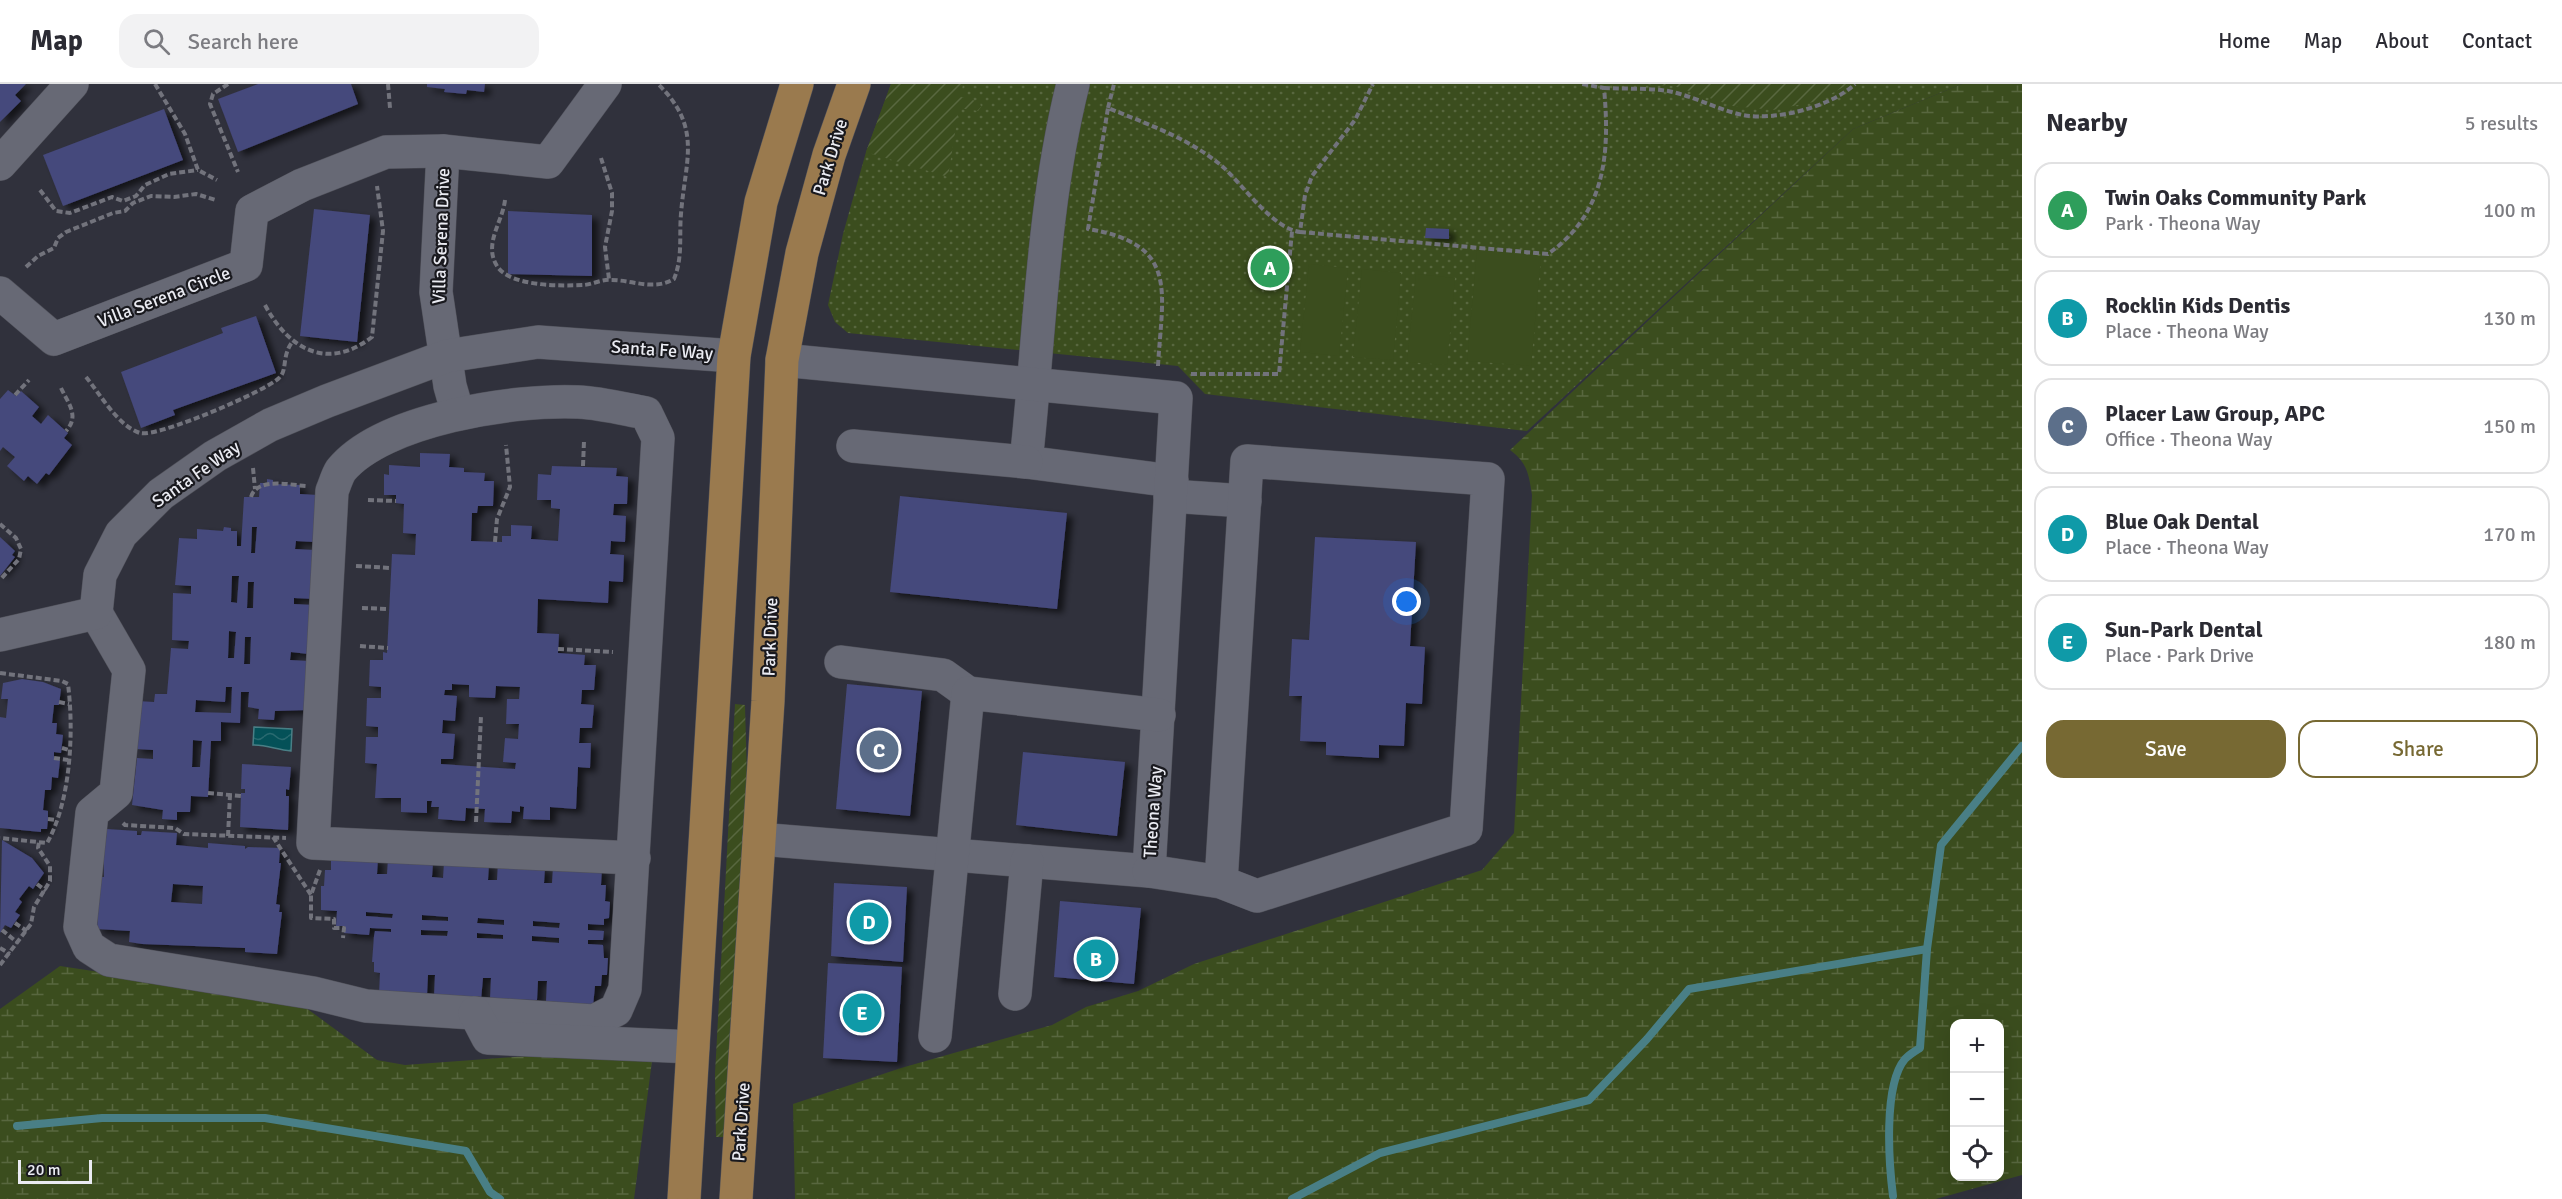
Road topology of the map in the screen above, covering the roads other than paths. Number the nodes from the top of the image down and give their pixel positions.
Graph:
1 (72, 84) edge
2 (605, 84) edge
3 (797, 84) edge
4 (832, 84) edge
5 (854, 84) edge
6 (1073, 84) edge
7 (443, 151) junction
8 (0, 164) edge
9 (3, 302) edge
10 (447, 356) junction
11 (734, 356) junction
12 (782, 360) junction
13 (1034, 384) junction
14 (458, 414) junction
15 (853, 446) dead end
16 (1026, 462) junction
17 (1171, 489) junction
18 (1245, 501) junction
19 (96, 614) junction
20 (0, 636) edge
21 (841, 662) dead end
22 (968, 693) junction
23 (768, 701) junction
24 (1159, 715) junction
25 (759, 839) junction
26 (951, 854) junction
27 (633, 858) junction
28 (1027, 861) junction
29 (1149, 871) junction
30 (1221, 882) junction
31 (1015, 994) dead end
32 (475, 1013) junction
33 (935, 1036) dead end
34 (693, 1047) junction
35 (684, 1199) edge
36 (736, 1199) edge

1 - 8 street
2 - 7 street, Villa Serena Circle
3 - 11 main road
4 - 12 main road
5 - 12 main road, Park Drive
6 - 13 street
7 - 9 street, Villa Serena Circle
7 - 10 street, Villa Serena Drive
10 - 11 street, Santa Fe Way
10 - 14 street
10 - 19 street, Santa Fe Way
11 - 23 main road
11 - 34 main road
12 - 13 street
12 - 23 main road, Park Drive
13 - 16 street
13 - 17 street, Theona Way
14 - 27 street
14 - 27 street
15 - 16 street
16 - 17 street
17 - 18 street
17 - 24 street, Theona Way
18 - 30 street
18 - 30 street
19 - 20 street
19 - 32 street
21 - 22 street
22 - 24 street
22 - 26 street
23 - 25 main road, Park Drive
24 - 29 street, Theona Way
25 - 26 street, Theona Way
25 - 36 main road, Park Drive
26 - 28 street, Theona Way
26 - 33 street
27 - 32 street
28 - 29 street, Theona Way
28 - 31 street
29 - 30 street
32 - 34 street
34 - 35 main road

